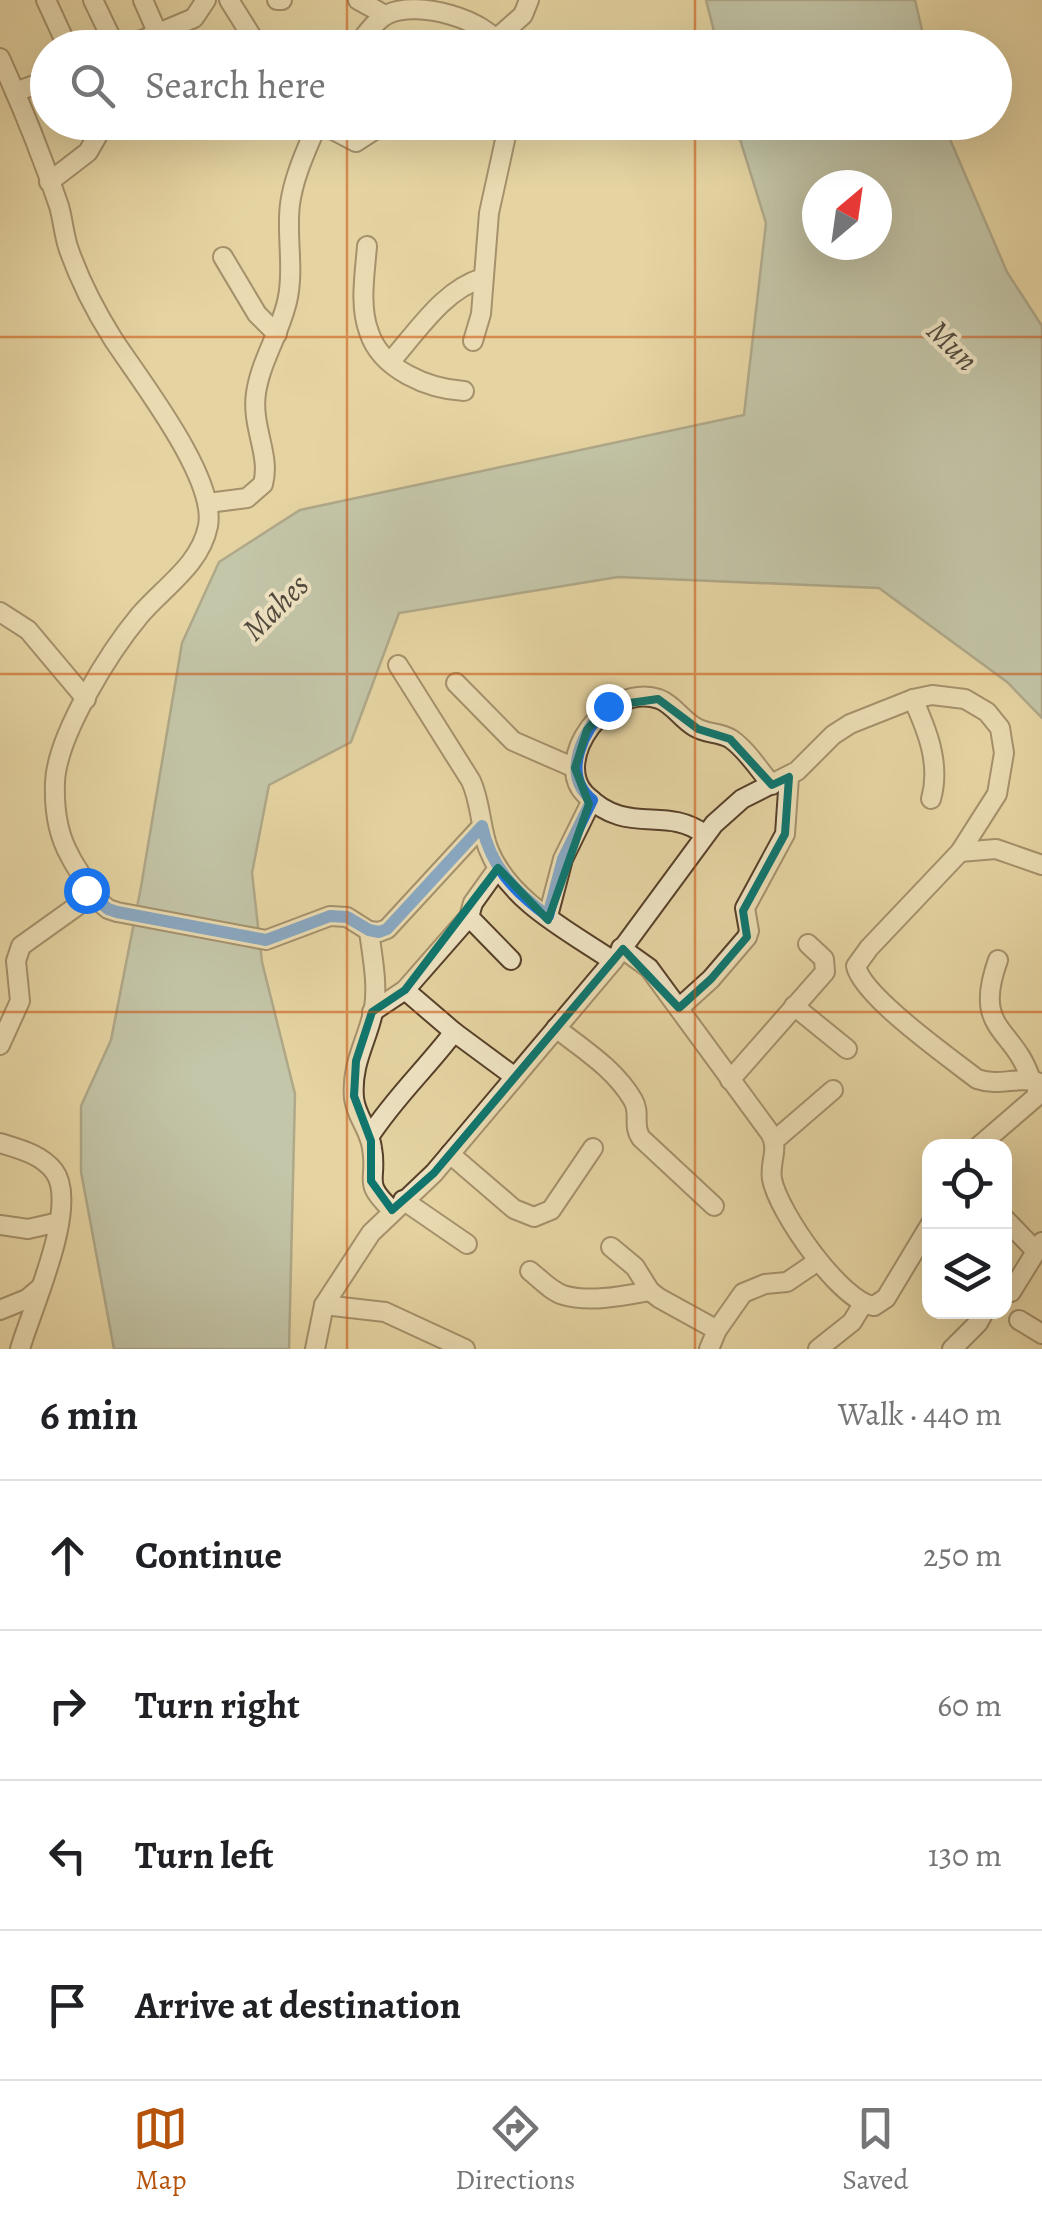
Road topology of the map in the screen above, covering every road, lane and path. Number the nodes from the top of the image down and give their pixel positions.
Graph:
1 (46, 0) edge
2 (94, 0) edge
3 (142, 0) edge
4 (206, 0) edge
5 (229, 0) edge
6 (358, 0) edge
7 (528, 0) edge
8 (385, 15) junction
9 (60, 30) edge
10 (110, 30) edge
11 (156, 30) edge
12 (162, 30) edge
13 (248, 30) edge
14 (371, 30) edge
15 (482, 30) edge
16 (511, 30) edge
17 (0, 58) edge
18 (30, 87) edge
19 (15, 92) junction
20 (30, 132) edge
21 (33, 140) edge
22 (96, 140) edge
23 (311, 140) edge
24 (505, 140) edge
25 (49, 182) junction
26 (366, 246) dead end
27 (223, 257) dead end
28 (484, 278) junction
29 (277, 334) junction
30 (473, 341) dead end
31 (391, 361) junction
32 (464, 391) dead end
33 (208, 503) junction
34 (0, 612) edge
35 (398, 665) dead end
36 (456, 683) dead end
37 (913, 699) junction
38 (86, 700) junction
39 (575, 768) junction
40 (780, 781) junction
41 (932, 799) dead end
42 (592, 800) junction
43 (482, 826) junction
44 (704, 834) junction
45 (960, 852) junction
46 (1042, 865) edge
47 (498, 868) junction
48 (86, 890) junction
49 (548, 916) junction
50 (470, 917) junction
51 (369, 930) junction
52 (808, 944) dead end
53 (0, 946) edge
54 (19, 952) junction
55 (617, 954) junction
56 (512, 960) dead end
57 (998, 960) dead end
58 (405, 990) junction
59 (794, 1006) junction
60 (678, 1008) junction
61 (372, 1012) junction
62 (556, 1028) junction
63 (454, 1032) junction
64 (0, 1045) edge
65 (847, 1049) dead end
66 (515, 1077) junction
67 (730, 1080) junction
68 (1037, 1086) edge
69 (833, 1090) dead end
70 (369, 1137) junction
71 (986, 1139) edge
72 (775, 1140) junction
73 (0, 1143) edge
74 (592, 1148) dead end
75 (450, 1154) junction
76 (397, 1205) junction
77 (714, 1206) dead end
78 (59, 1222) junction
79 (1012, 1224) edge
80 (0, 1225) edge
81 (927, 1229) edge
82 (467, 1244) dead end
83 (1039, 1246) edge
84 (611, 1248) dead end
85 (818, 1261) junction
86 (530, 1272) dead end
87 (41, 1288) junction
88 (1012, 1289) edge
89 (650, 1291) junction
90 (324, 1304) junction
91 (863, 1304) junction
92 (0, 1310) edge
93 (980, 1319) edge
94 (1019, 1320) dead end
95 (1042, 1334) edge
96 (716, 1342) edge
97 (20, 1349) edge
98 (315, 1349) edge
99 (465, 1349) edge
100 (818, 1349) edge
101 (952, 1349) edge

1 - 9 street
2 - 10 street
3 - 11 street
4 - 12 street
5 - 13 street
6 - 8 street
7 - 16 street
8 - 14 street
8 - 15 street
17 - 19 street
18 - 19 street
19 - 20 street
21 - 25 street
22 - 25 street
23 - 29 street
24 - 28 street
25 - 33 street
26 - 31 street
27 - 29 street
28 - 30 street
28 - 31 street
29 - 33 street
31 - 32 street
33 - 38 street
34 - 38 street
35 - 43 street
36 - 39 street
37 - 40 street
37 - 41 street
37 - 45 street
38 - 48 street
39 - 40 street
39 - 42 street
40 - 44 street
40 - 60 street
42 - 44 street
42 - 49 street
43 - 47 street
43 - 51 street
44 - 55 street
45 - 46 street
45 - 68 street
47 - 49 street
47 - 50 street
48 - 51 street
48 - 54 street
49 - 55 street
50 - 56 street
50 - 58 street
51 - 61 street
52 - 59 street
53 - 54 street
54 - 64 street
55 - 60 street
55 - 62 street
57 - 68 street
58 - 61 street
58 - 63 street
59 - 65 street
59 - 67 street
60 - 67 street
61 - 70 street
62 - 66 street
62 - 77 street
63 - 66 street
63 - 70 street
66 - 75 street
67 - 72 street
68 - 71 street
69 - 72 street
70 - 76 street
72 - 85 street
73 - 78 street
74 - 75 street
75 - 76 street
76 - 82 street
76 - 90 street
78 - 80 street
78 - 87 street
79 - 83 street
81 - 91 street
83 - 88 street
84 - 89 street
85 - 91 street
85 - 96 street
86 - 89 street
87 - 92 street
87 - 97 street
89 - 96 street
90 - 98 street
90 - 99 street
91 - 100 street
93 - 101 street
94 - 95 street

